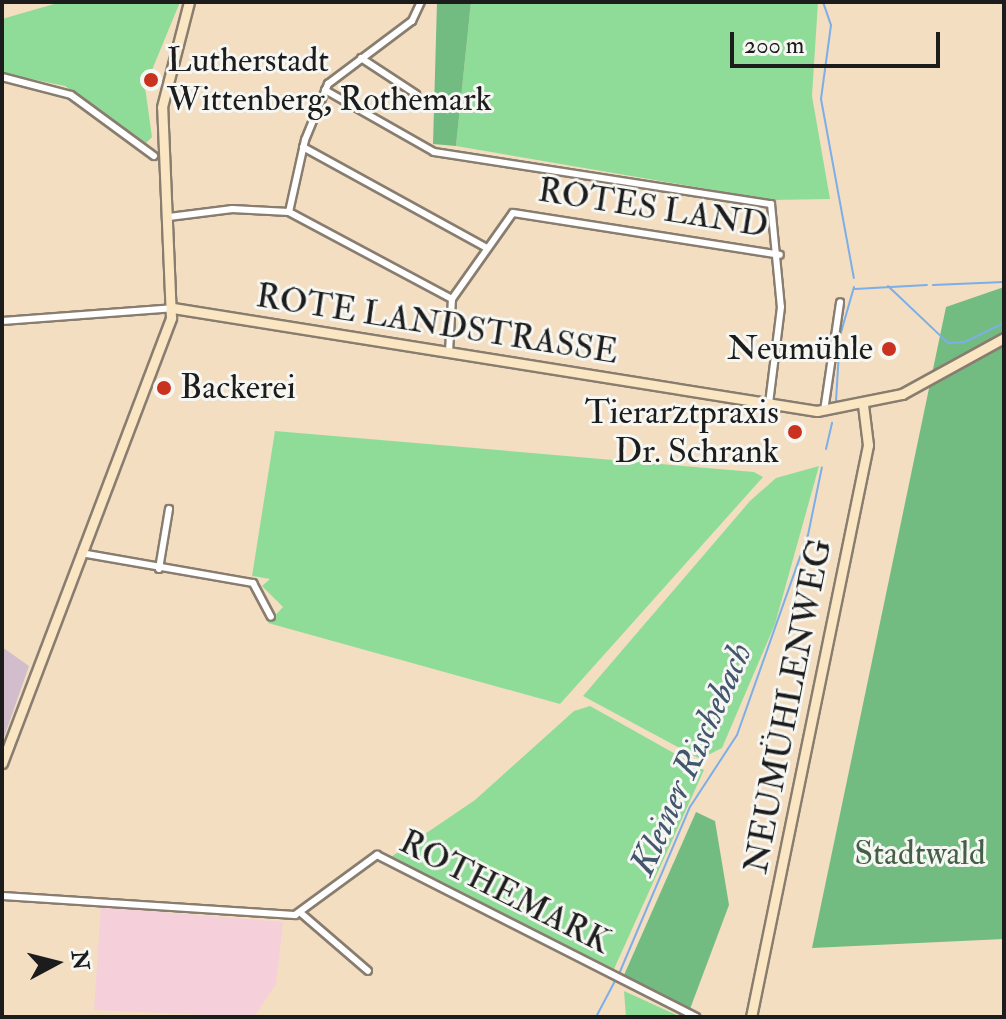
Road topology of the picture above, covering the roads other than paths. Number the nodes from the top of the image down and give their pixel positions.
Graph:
1 (189, 2) edge
2 (421, 2) edge
3 (361, 58) junction
4 (2, 77) edge
5 (325, 90) junction
6 (416, 94) dead end
7 (303, 147) junction
8 (154, 156) dead end
9 (289, 212) junction
10 (169, 217) junction
11 (485, 247) junction
12 (780, 255) junction
13 (452, 299) junction
14 (840, 302) dead end
15 (173, 308) junction
16 (2, 321) edge
17 (1004, 338) edge
18 (449, 352) junction
19 (769, 405) junction
20 (863, 405) junction
21 (824, 411) junction
22 (169, 509) dead end
23 (81, 553) junction
24 (159, 569) junction
25 (271, 617) dead end
26 (2, 763) edge
27 (2, 896) edge
28 (302, 914) junction
29 (368, 971) dead end
30 (696, 1017) edge
31 (751, 1017) edge

1 - 10 street
2 - 3 street
3 - 5 street
3 - 6 street
4 - 8 street
5 - 7 street
5 - 12 street, ROTES LAND
7 - 9 street
7 - 11 street
9 - 10 street
9 - 13 street
10 - 15 street
11 - 12 street, ROTES LAND
11 - 13 street, ROTES LAND
12 - 19 street, ROTES LAND
13 - 18 street, ROTES LAND
14 - 21 street
15 - 16 street, ROTE LANDSTRASSE
15 - 18 street, ROTE LANDSTRASSE
15 - 23 street
17 - 20 street, ROTE LANDSTRASSE
18 - 19 street, ROTE LANDSTRASSE
19 - 21 street, ROTE LANDSTRASSE
20 - 21 street, ROTE LANDSTRASSE
20 - 31 street, NEUMÜHLENWEG
22 - 24 street
23 - 24 street
23 - 26 street
24 - 25 street
27 - 28 street
28 - 29 street
28 - 30 street, ROTHEMARK

